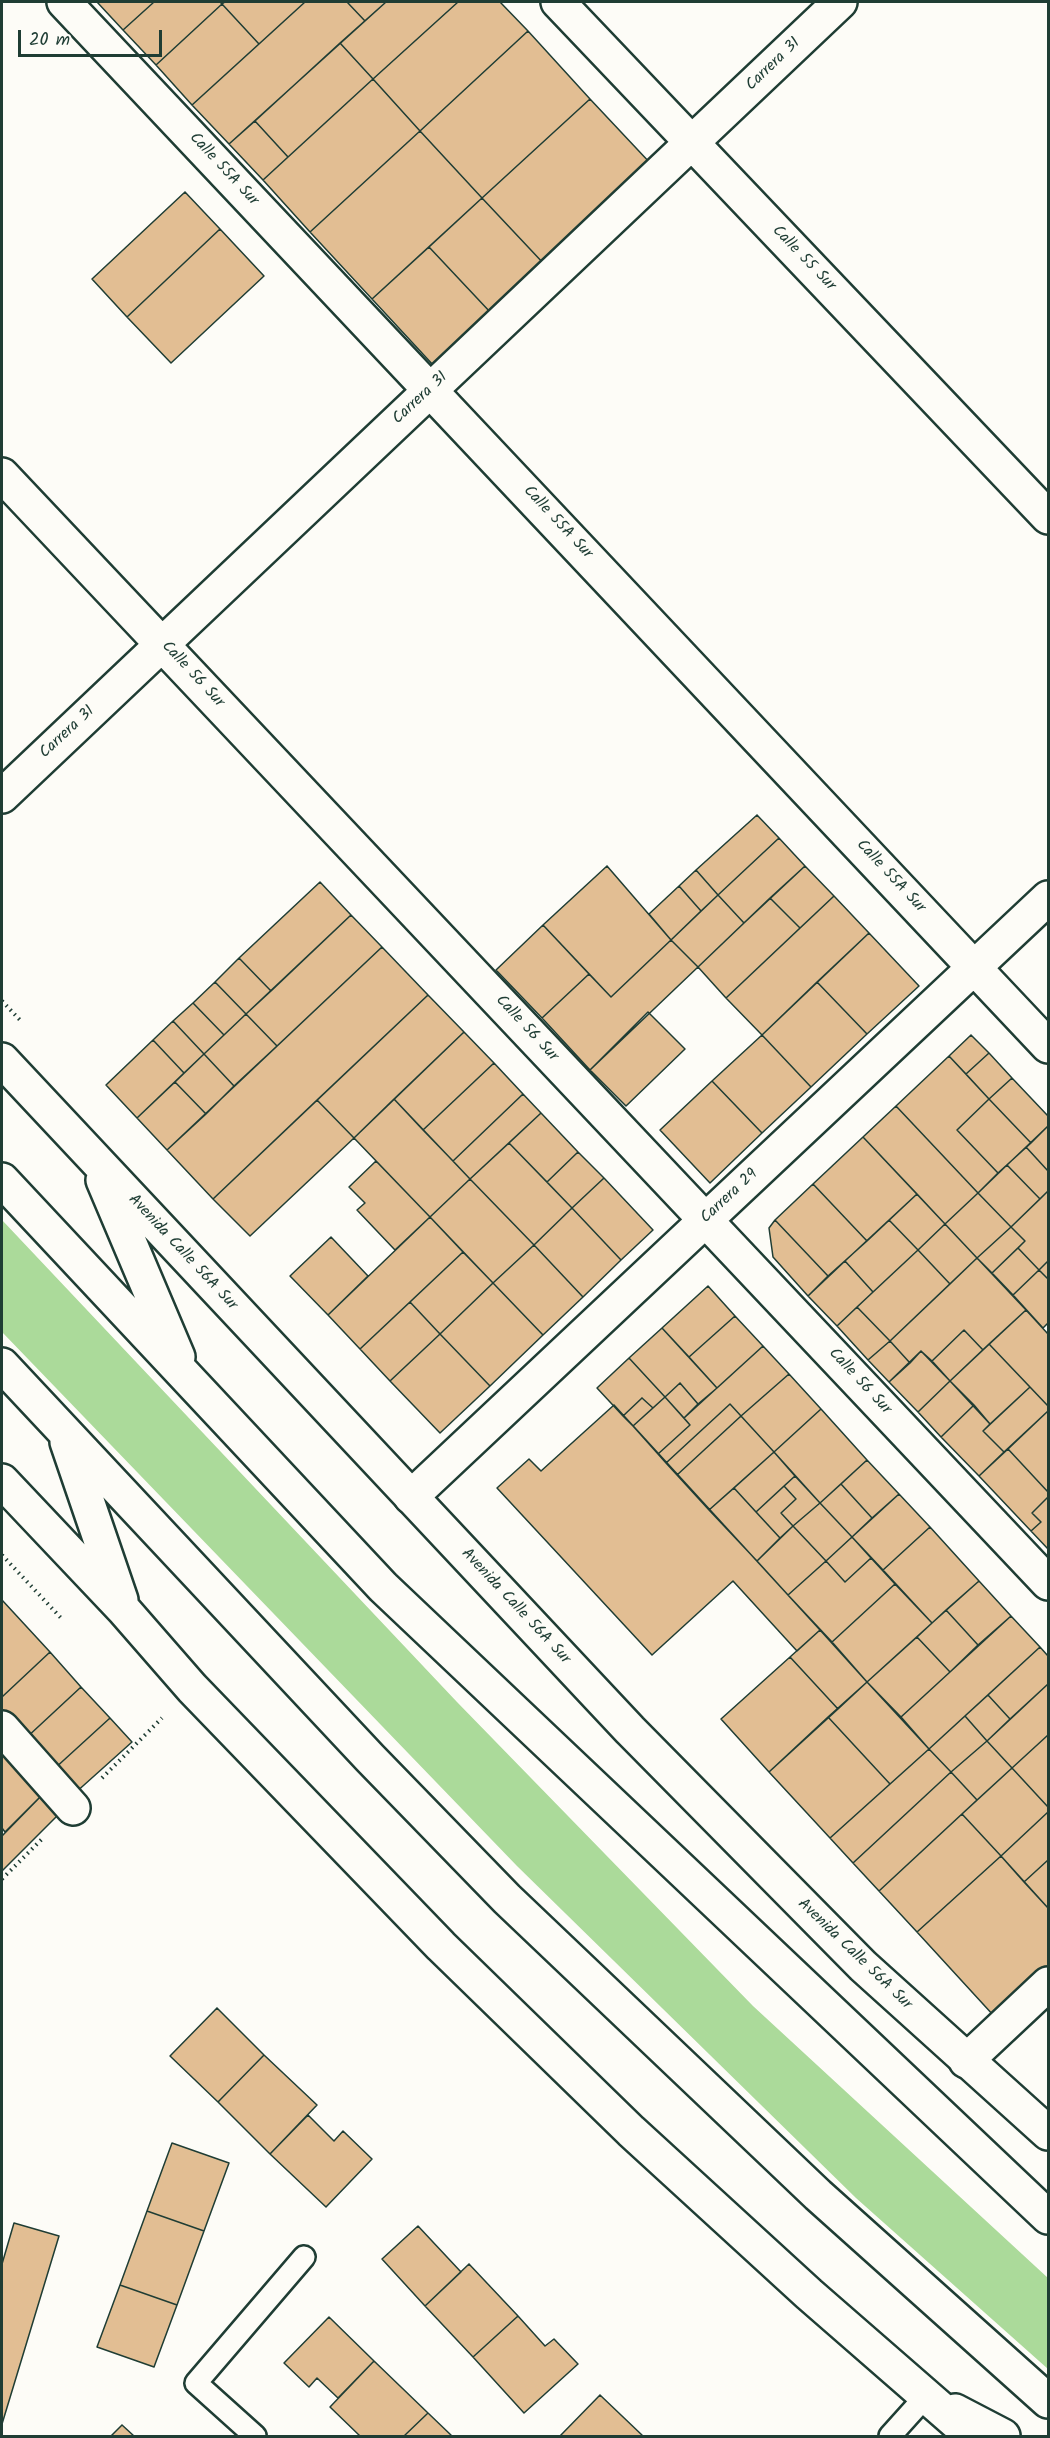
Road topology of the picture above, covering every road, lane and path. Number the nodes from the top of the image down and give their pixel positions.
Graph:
1 (64, 2) edge
2 (558, 2) edge
3 (840, 2) edge
4 (692, 142) junction
5 (431, 390) junction
6 (2, 475) edge
7 (1048, 517) edge
8 (162, 644) junction
9 (2, 796) edge
10 (1048, 898) edge
11 (975, 968) junction
12 (1048, 1046) edge
13 (2, 1060) edge
14 (94, 1159) junction
15 (2, 1180) edge
16 (706, 1220) junction
17 (2, 1365) edge
18 (187, 1378) junction
19 (63, 1431) junction
20 (2, 1481) edge
21 (411, 1497) junction
22 (2, 1555) edge
23 (1048, 1583) edge
24 (124, 1611) junction
25 (62, 1619) dead end
26 (2, 1728) edge
27 (73, 1808) dead end
28 (1048, 1984) edge
29 (966, 2061) junction
30 (1048, 2133) edge
31 (1048, 2217) edge
32 (304, 2257) dead end
33 (926, 2396) junction
34 (1048, 2401) edge
35 (255, 2436) edge
36 (890, 2436) edge
37 (972, 2436) edge
38 (1003, 2436) edge

1 - 5 main road, Calle 55A Sur
2 - 4 main road, Calle 55 Sur
3 - 4 main road, Carrera 31
4 - 5 main road, Carrera 31
4 - 7 main road, Calle 55 Sur
5 - 8 main road, Carrera 31
5 - 11 main road, Calle 55A Sur
6 - 8 main road, Calle 56 Sur
8 - 9 main road, Carrera 31
8 - 16 main road, Calle 56 Sur
10 - 11 main road, Carrera 29
11 - 12 main road, Calle 55A Sur
11 - 16 main road, Carrera 29
13 - 14 main road, Avenida Calle 56A Sur
14 - 18 main road
14 - 21 main road, Avenida Calle 56A Sur
15 - 18 main road
16 - 21 main road, Carrera 29
16 - 23 main road, Calle 56 Sur
17 - 19 main road
18 - 31 main road
19 - 24 main road
19 - 34 main road
20 - 24 main road
21 - 29 main road, Avenida Calle 56A Sur
22 - 25 path
24 - 33 main road
26 - 27 main road
28 - 29 main road
29 - 30 main road, Avenida Calle 56A Sur
32 - 35 lane
33 - 36 lane
33 - 37 main road
33 - 38 main road

